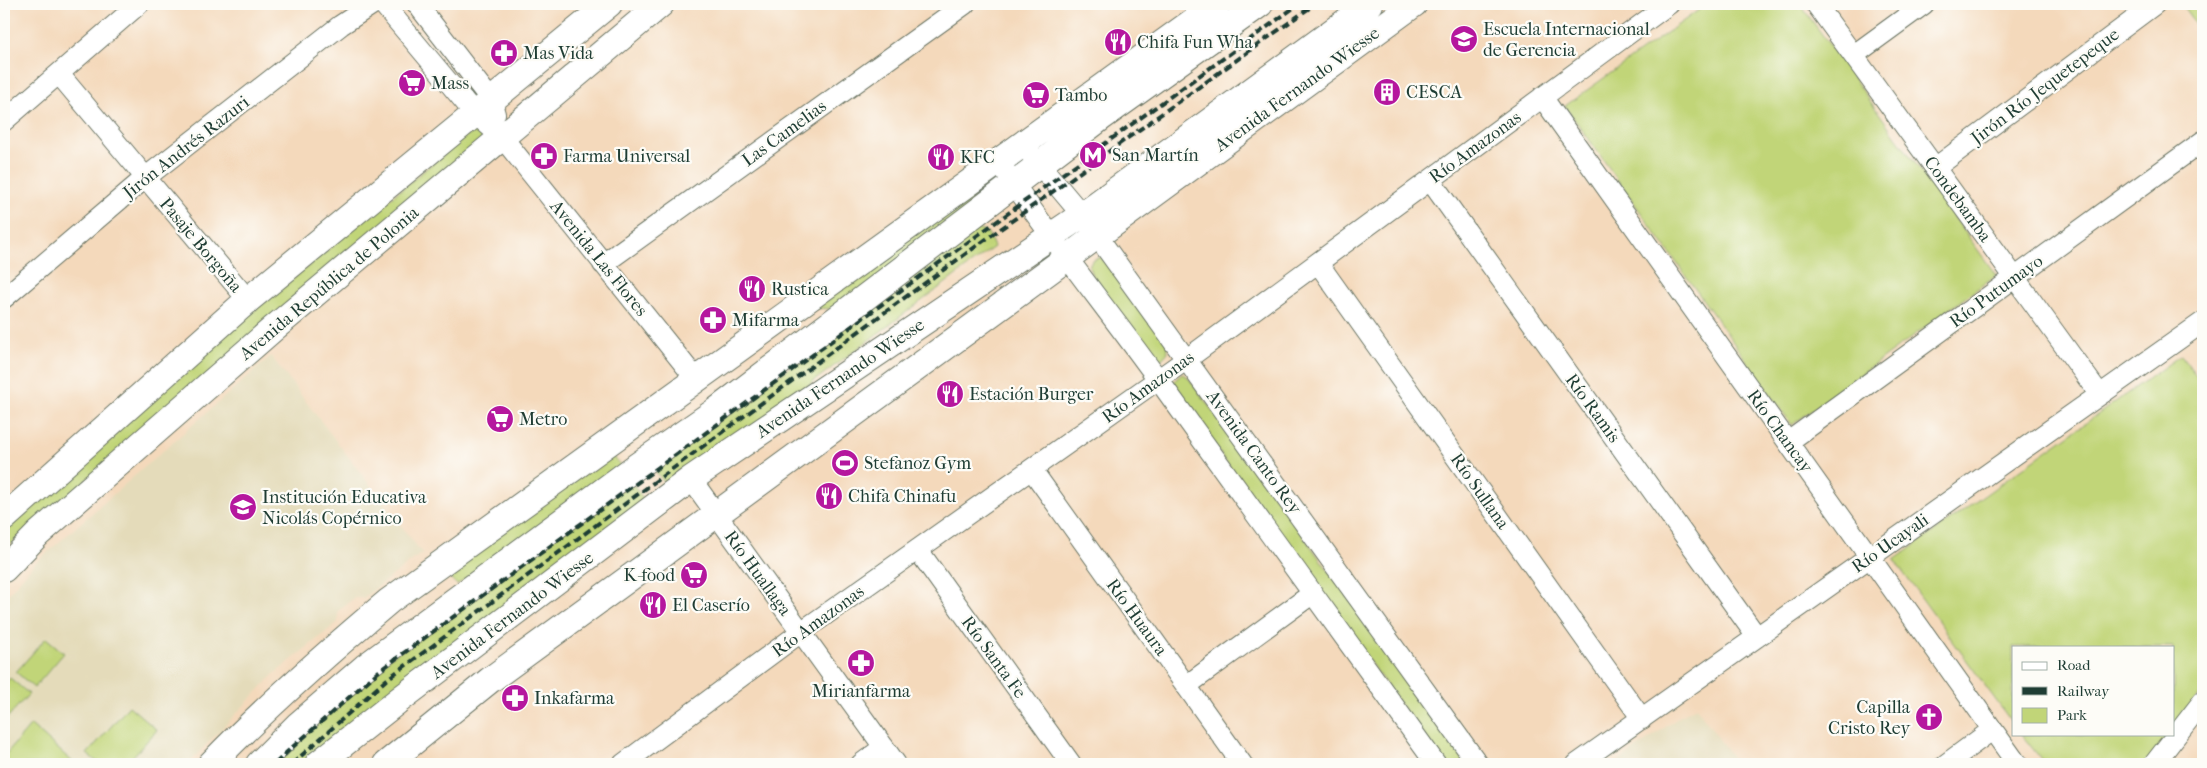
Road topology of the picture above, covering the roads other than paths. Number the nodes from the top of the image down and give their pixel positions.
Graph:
1 (139, 4) edge
2 (373, 4) edge
3 (384, 4) edge
4 (417, 4) edge
5 (609, 4) edge
6 (661, 4) edge
7 (965, 4) edge
8 (1216, 4) edge
9 (1260, 4) edge
10 (1370, 4) edge
11 (1414, 4) edge
12 (1668, 4) edge
13 (1816, 4) edge
14 (1924, 4) edge
15 (2155, 4) edge
16 (1854, 55) junction
17 (59, 74) junction
18 (1542, 98) junction
19 (483, 106) junction
20 (4, 121) edge
21 (502, 137) junction
22 (2203, 141) edge
23 (1023, 144) junction
24 (999, 162) junction
25 (1040, 166) junction
26 (1935, 168) junction
27 (145, 178) junction
28 (1430, 180) junction
29 (1015, 185) junction
30 (1089, 226) junction
31 (1050, 237) junction
32 (1068, 257) junction
33 (1318, 263) junction
34 (603, 264) junction
35 (2014, 278) junction
36 (4, 298) edge
37 (248, 300) junction
38 (2203, 322) edge
39 (1187, 359) junction
40 (696, 379) junction
41 (1159, 380) junction
42 (2100, 395) junction
43 (1788, 442) junction
44 (1032, 470) junction
45 (690, 479) junction
46 (715, 514) junction
47 (4, 518) edge
48 (918, 550) junction
49 (1870, 557) junction
50 (4, 569) edge
51 (1305, 599) dead end
52 (801, 632) junction
53 (1757, 637) junction
54 (1186, 686) junction
55 (2203, 701) edge
56 (1642, 718) junction
57 (1992, 730) junction
58 (884, 747) junction
59 (211, 764) edge
60 (259, 764) edge
61 (318, 764) edge
62 (386, 764) edge
63 (624, 764) edge
64 (861, 764) edge
65 (896, 764) edge
66 (1071, 764) edge
67 (1242, 764) edge
68 (1436, 764) edge
69 (1478, 764) edge
70 (1577, 764) edge
71 (1946, 764) edge
72 (2017, 764) edge
73 (2154, 764) edge

1 - 17 street
2 - 27 street, Jirón Andrés Razuri
3 - 19 street, Avenida Las Flores
4 - 19 street, Avenida Las Flores
5 - 19 main road, Avenida República de Polonia
6 - 21 main road, Avenida República de Polonia
7 - 34 street, Las Camelias
8 - 23 main road
9 - 25 main road
10 - 30 main road, Avenida Fernando Wiesse
11 - 30 main road, Avenida Fernando Wiesse
12 - 18 street, Río Amazonas
13 - 16 street, Condebamba
14 - 16 street
15 - 26 street, Jirón Río Jequetepeque
16 - 26 street, Condebamba
17 - 20 street
17 - 27 street, Pasaje Borgoña
18 - 28 street, Río Amazonas
18 - 43 street, Río Chancay
19 - 21 street, Avenida Las Flores
19 - 37 main road, Avenida República de Polonia
21 - 34 street, Avenida Las Flores
21 - 50 main road, Avenida República de Polonia
22 - 35 street, Río Putumayo
23 - 24 main road
23 - 25 street, Avenida Canto Rey
24 - 29 street, Avenida Canto Rey
24 - 40 main road
25 - 29 main road
25 - 30 street, Avenida Canto Rey
26 - 35 street, Condebamba
27 - 36 street, Jirón Andrés Razuri
27 - 37 street, Pasaje Borgoña
28 - 33 street, Río Amazonas
28 - 53 street, Río Ramis
29 - 31 street, Avenida Canto Rey
29 - 60 main road
30 - 31 main road, Avenida Fernando Wiesse
30 - 32 main road, Avenida Fernando Wiesse
30 - 39 street, Avenida Canto Rey
31 - 32 street, Avenida Canto Rey
31 - 45 main road, Avenida Fernando Wiesse
32 - 41 street, Avenida Canto Rey
32 - 46 main road, Avenida Fernando Wiesse
33 - 39 street, Río Amazonas
33 - 56 street, Río Sullana
34 - 40 street, Avenida Las Flores
35 - 42 street, Condebamba
35 - 43 street, Río Putumayo
37 - 47 main road, Avenida República de Polonia
38 - 42 street, Río Ucayali
39 - 41 street, Río Amazonas
39 - 69 street, Avenida Canto Rey
40 - 59 main road
41 - 44 street, Río Amazonas
41 - 68 street, Avenida Canto Rey
42 - 49 street, Río Ucayali
43 - 49 street, Río Chancay
44 - 48 street, Río Amazonas
44 - 54 street, Río Huaura
45 - 46 street, Río Huallaga
45 - 61 main road, Avenida Fernando Wiesse
46 - 52 street, Río Huallaga
46 - 62 main road, Avenida Fernando Wiesse
48 - 52 street, Río Amazonas
48 - 66 street, Río Santa Fe
49 - 53 street, Río Ucayali
49 - 57 street, Río Chancay
51 - 54 street
52 - 58 street, Río Huallaga
52 - 63 street, Río Amazonas
53 - 56 street, Río Ucayali
54 - 67 street, Río Huaura
55 - 73 street
56 - 70 street, Río Ucayali
57 - 71 street
57 - 72 street, Río Chancay
58 - 64 street
58 - 65 street, Río Huallaga

